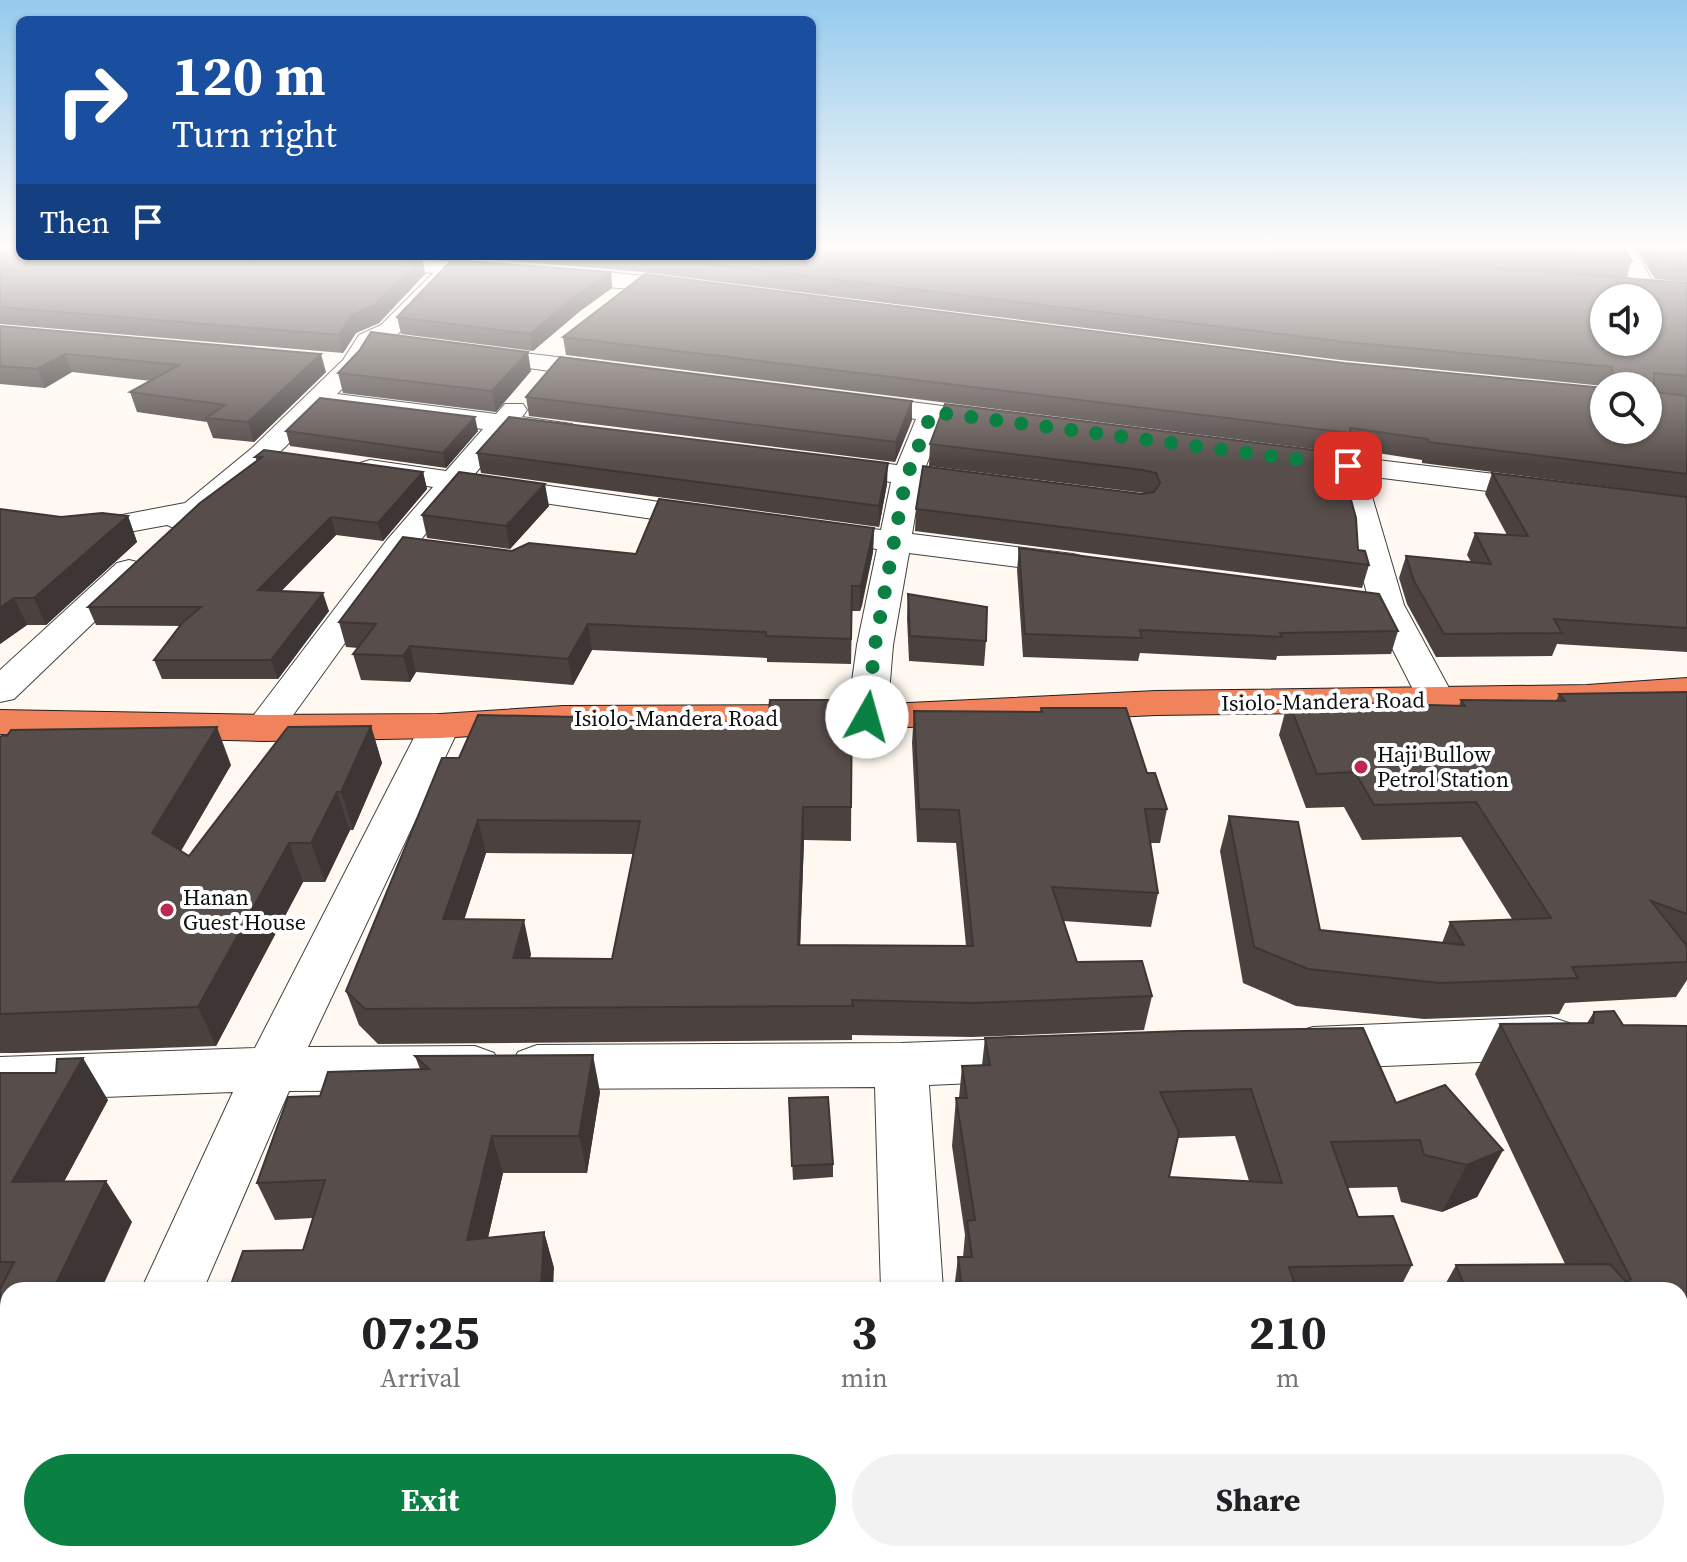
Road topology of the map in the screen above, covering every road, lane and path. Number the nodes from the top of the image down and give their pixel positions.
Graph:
1 (398, 320) edge
2 (411, 346) edge
3 (440, 350) edge
4 (360, 352) junction
5 (551, 357) junction
6 (322, 361) edge
7 (628, 374) edge
8 (317, 400) junction
9 (835, 401) edge
10 (932, 412) junction
11 (503, 422) junction
12 (1023, 424) edge
13 (586, 433) edge
14 (1254, 454) edge
15 (807, 463) edge
16 (339, 464) edge
17 (1348, 466) junction
18 (907, 476) junction
19 (454, 482) junction
20 (1000, 487) edge
21 (1576, 493) edge
22 (193, 511) junction
23 (0, 521) edge
24 (734, 521) edge
25 (792, 529) edge
26 (893, 542) junction
27 (1108, 568) edge
28 (1687, 690) edge
29 (0, 691) edge
30 (1436, 699) junction
31 (867, 717) junction
32 (15, 724) edge
33 (440, 726) junction
34 (264, 728) junction
35 (0, 756) edge
36 (1591, 1036) edge
37 (1261, 1050) edge
38 (1089, 1057) edge
39 (901, 1065) junction
40 (271, 1069) junction
41 (0, 1079) edge
42 (176, 1282) edge
43 (912, 1282) edge

1 - 4 street
2 - 4 street
3 - 5 street
4 - 6 street
4 - 8 street
5 - 7 street
5 - 11 street
8 - 11 street
8 - 22 street
9 - 10 street
10 - 12 street
10 - 18 street
11 - 13 street
11 - 19 street
14 - 17 street
15 - 18 street
16 - 19 street
17 - 21 street
17 - 30 street
18 - 20 street
18 - 26 street
19 - 24 street
19 - 34 street
22 - 23 street
22 - 29 street
25 - 26 street
26 - 27 street
26 - 31 street
28 - 30 highway, Isiolo-Mandera Road
30 - 31 highway, Isiolo-Mandera Road
31 - 33 highway, Isiolo-Mandera Road
32 - 34 highway, Isiolo-Mandera Road
32 - 35 street
33 - 34 highway, Isiolo-Mandera Road
33 - 40 street
36 - 37 street
38 - 39 street
39 - 40 street
39 - 43 street
40 - 41 street
40 - 42 street

